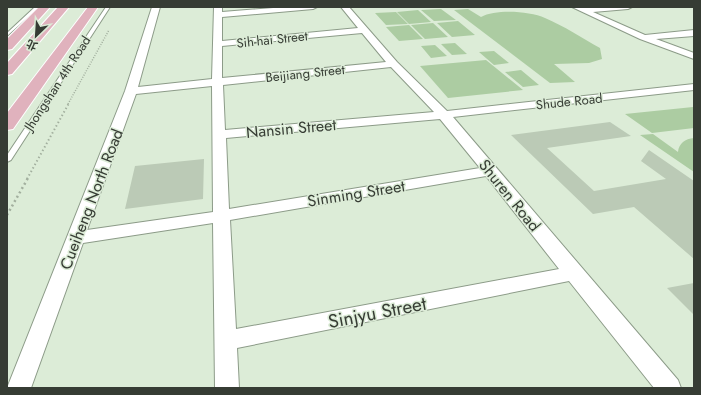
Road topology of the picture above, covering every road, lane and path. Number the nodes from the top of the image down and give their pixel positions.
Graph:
1 (37, 7) edge
2 (45, 7) edge
3 (64, 7) edge
4 (81, 7) edge
5 (93, 7) edge
6 (108, 7) edge
7 (156, 7) edge
8 (313, 7) edge
9 (345, 7) edge
10 (628, 7) edge
11 (579, 8) edge
12 (218, 11) edge
13 (109, 30) dead end
14 (364, 30) junction
15 (694, 33) edge
16 (7, 35) edge
17 (643, 37) junction
18 (217, 44) junction
19 (7, 46) edge
20 (41, 56) dead end
21 (694, 56) edge
22 (394, 64) junction
23 (7, 71) edge
24 (217, 82) junction
25 (694, 87) edge
26 (680, 88) junction
27 (131, 91) junction
28 (694, 96) edge
29 (444, 115) junction
30 (7, 125) edge
31 (219, 135) junction
32 (7, 160) edge
33 (490, 171) junction
34 (7, 216) edge
35 (222, 216) junction
36 (76, 238) junction
37 (574, 273) junction
38 (226, 341) junction
39 (19, 388) edge
40 (227, 388) edge
41 (668, 388) edge

1 - 16 lane
2 - 19 main road
3 - 23 main road
4 - 20 main road
5 - 30 main road, Jhongshan 4th Road
6 - 32 lane, Jhongshan 4th Road
7 - 27 street, Cueiheng North Road
8 - 12 street
9 - 14 street, Shuren Road
10 - 11 street
11 - 17 street
12 - 18 street
13 - 34 path
14 - 18 street, Sih-hai Street
14 - 22 street, Shuren Road
15 - 17 street
17 - 21 street
18 - 24 street, Sih-hai Street
22 - 24 street, Beijiang Street
22 - 29 street, Shuren Road
24 - 27 street, Beijiang Street
24 - 31 street
25 - 26 street, Shude Road
26 - 28 street
26 - 29 street, Shude Road
27 - 36 street, Cueiheng North Road
29 - 31 street, Nansin Street
29 - 33 street, Shuren Road
31 - 35 street
33 - 35 street, Sinming Street
33 - 37 street, Shuren Road
35 - 36 street, Sinming Street
35 - 38 street
36 - 39 street, Cueiheng North Road
37 - 38 street, Sinjyu Street
37 - 41 street, Shuren Road
38 - 40 street

